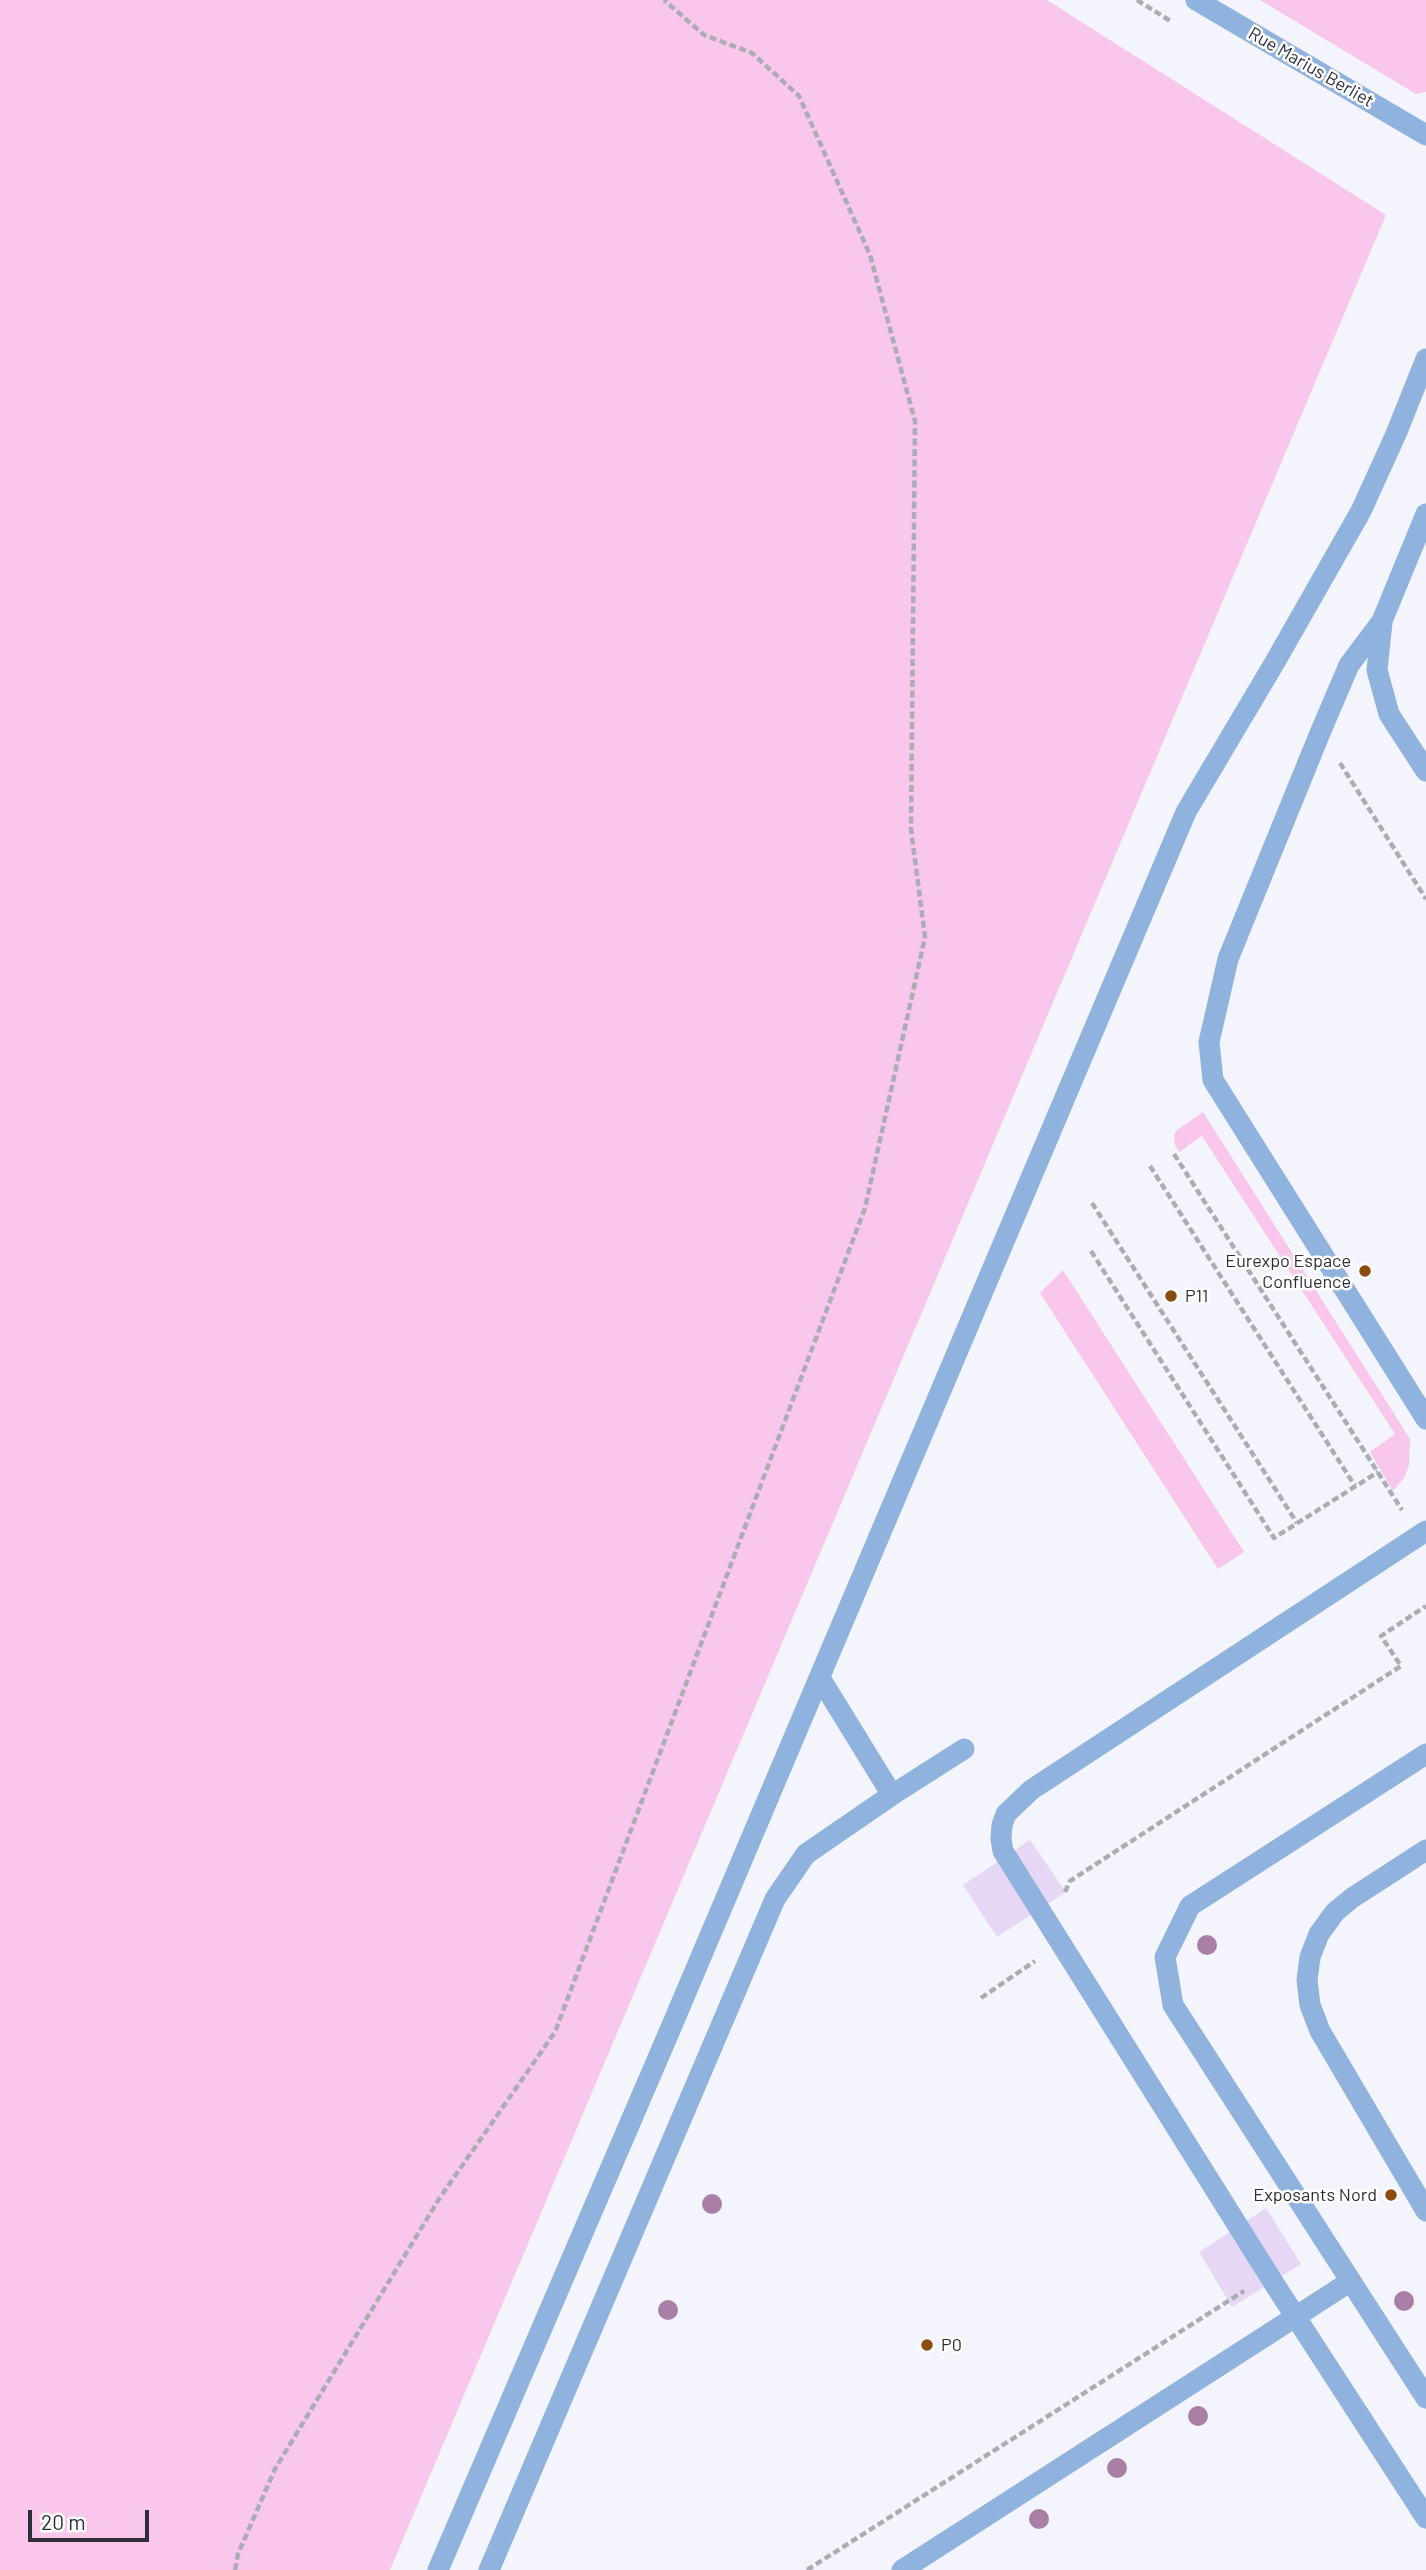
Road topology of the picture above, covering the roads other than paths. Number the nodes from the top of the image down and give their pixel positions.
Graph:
1 (1196, 0) edge
2 (1426, 135) edge
3 (1426, 359) edge
4 (1426, 514) edge
5 (1382, 621) junction
6 (1426, 771) edge
7 (1426, 1419) edge
8 (1422, 1534) edge
9 (820, 1678) junction
10 (964, 1749) dead end
11 (1426, 1754) edge
12 (892, 1795) junction
13 (1426, 1850) edge
14 (1426, 2211) edge
15 (1351, 2281) junction
16 (1296, 2317) junction
17 (1426, 2398) edge
18 (1426, 2518) edge
19 (438, 2570) edge
20 (489, 2570) edge
21 (902, 2570) edge

1 - 2 street, Rue Marius Berliet
3 - 9 street
4 - 5 street
5 - 6 street
5 - 7 street
8 - 16 street
9 - 12 street
9 - 19 street
10 - 12 street
11 - 15 street
12 - 20 street
13 - 14 street
15 - 16 street
15 - 17 street
16 - 18 street
16 - 21 street

